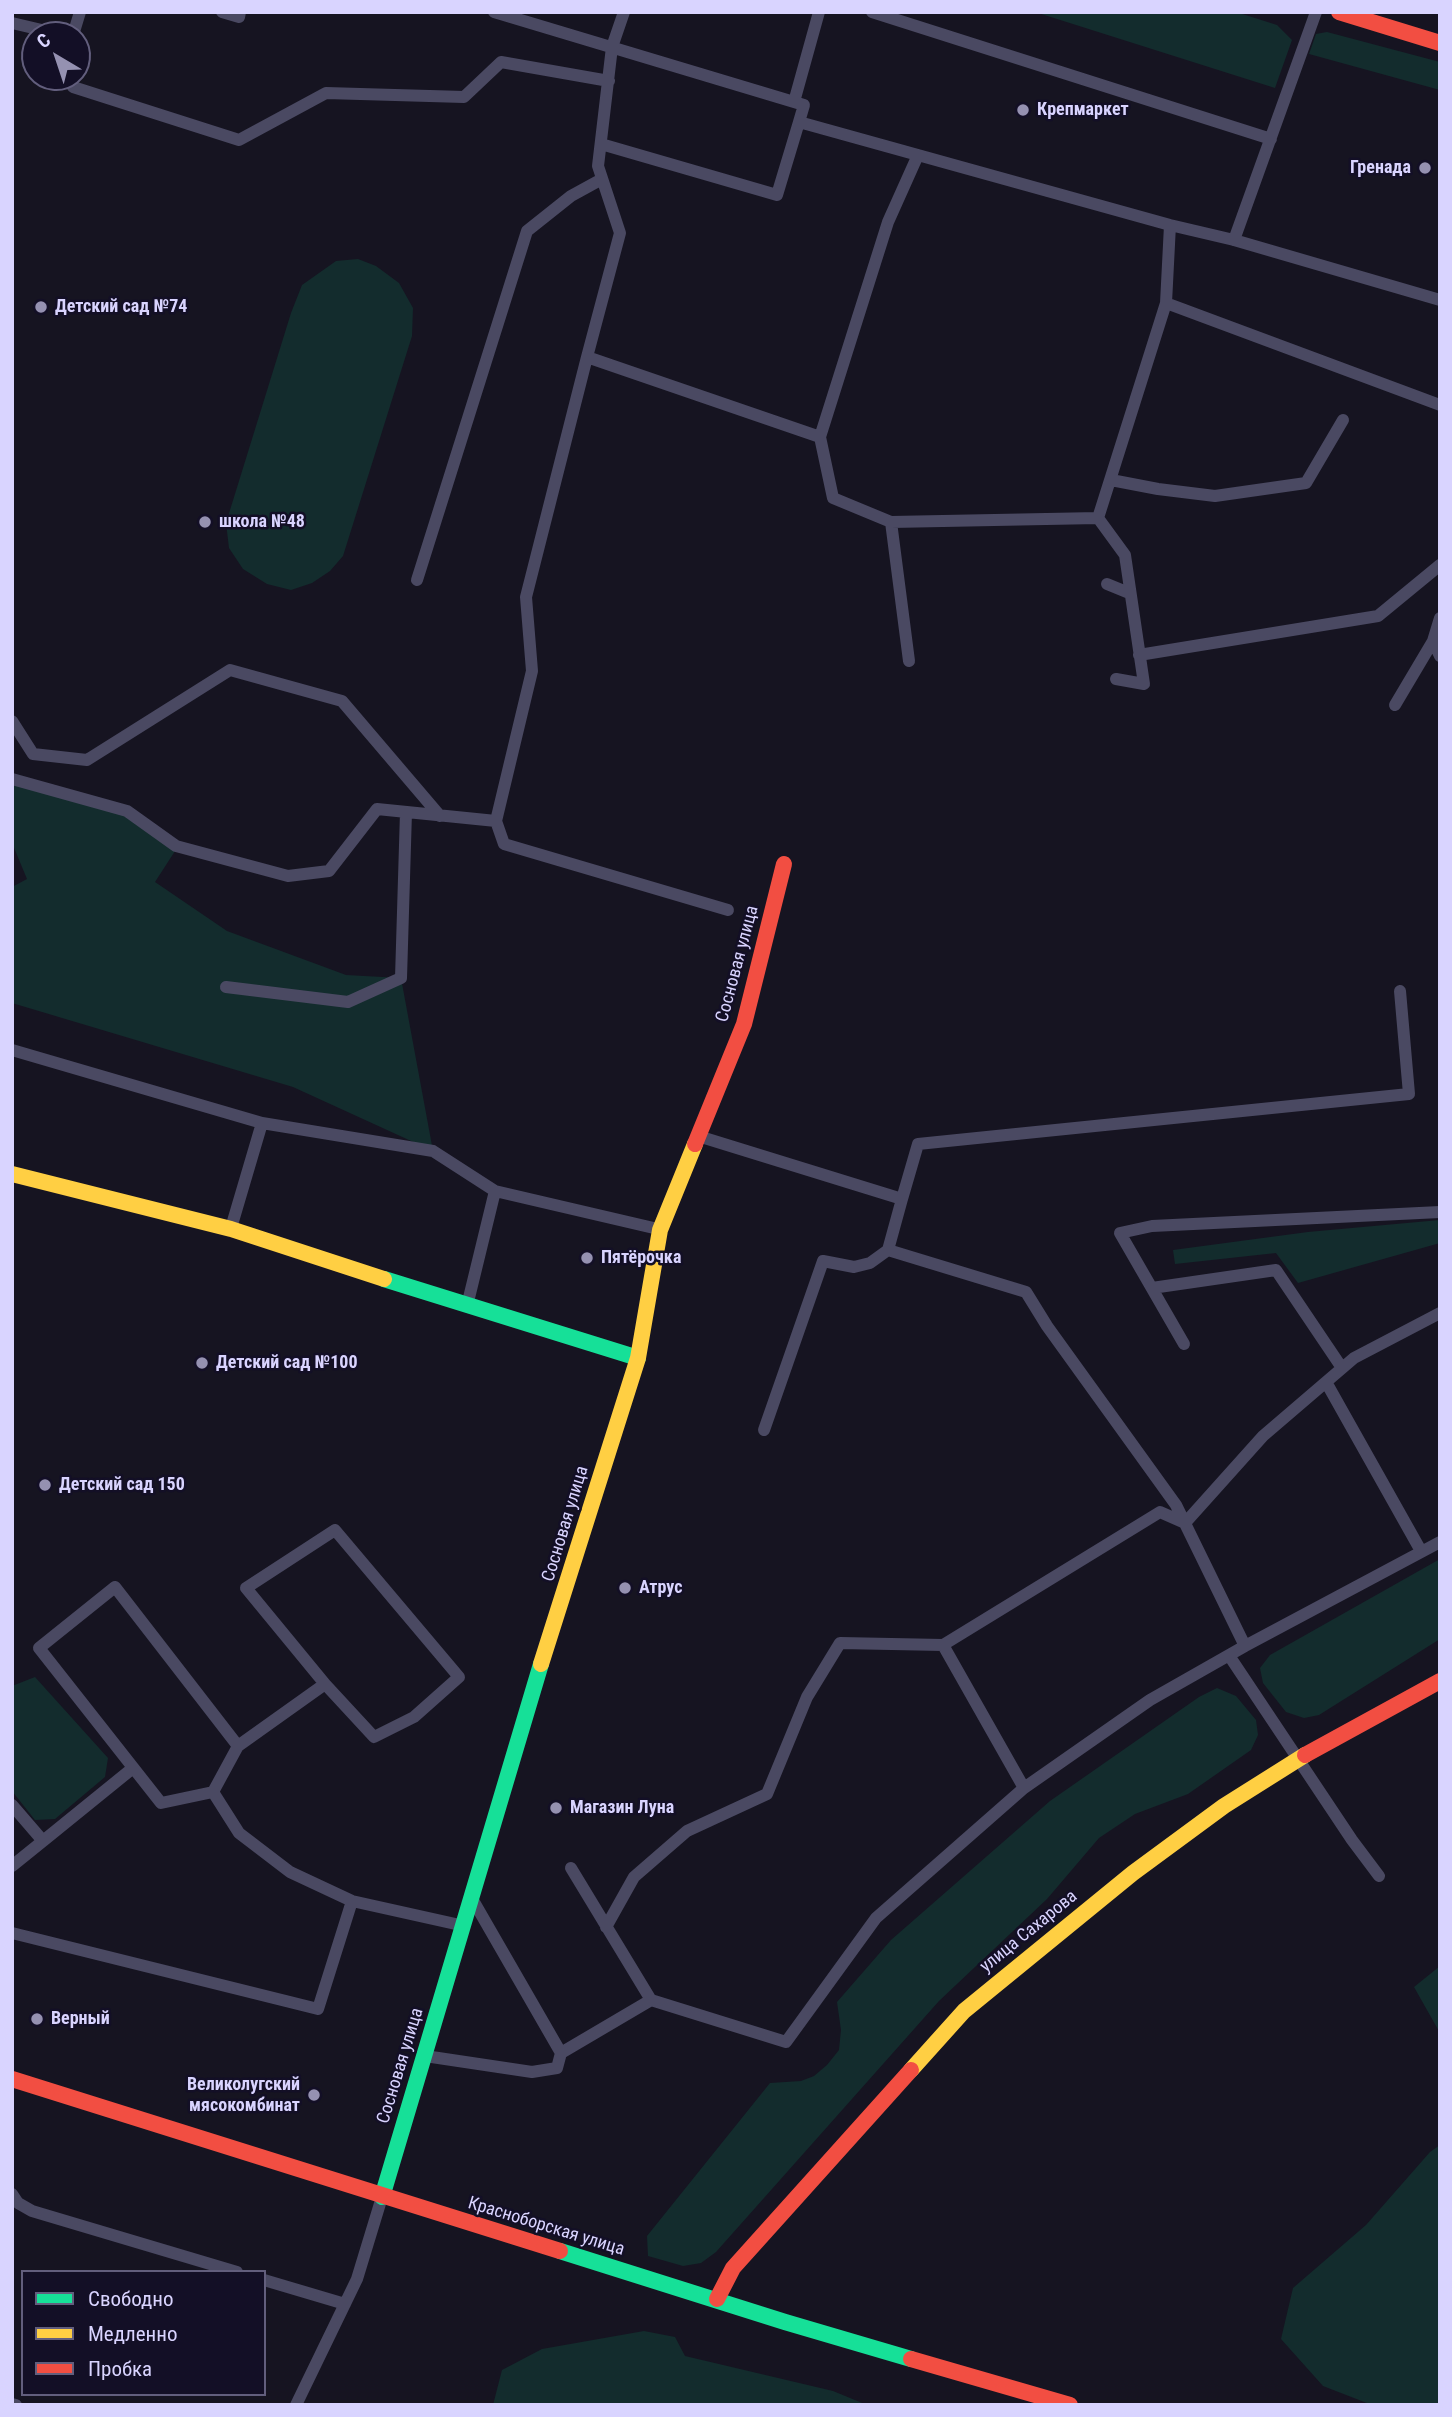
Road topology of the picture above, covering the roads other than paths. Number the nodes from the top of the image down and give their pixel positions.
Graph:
1 (222, 12) edge
2 (240, 12) edge
3 (494, 12) edge
4 (624, 12) edge
5 (819, 12) edge
6 (872, 12) edge
7 (1316, 12) edge
8 (1339, 12) edge
9 (1440, 43) edge
10 (612, 47) junction
11 (608, 81) junction
12 (88, 91) edge
13 (794, 102) junction
14 (799, 122) junction
15 (1270, 139) junction
16 (601, 144) junction
17 (918, 155) junction
18 (602, 179) junction
19 (1170, 225) junction
20 (1234, 240) junction
21 (1440, 300) edge
22 (1166, 303) junction
23 (587, 357) junction
24 (1440, 405) edge
25 (1343, 420) dead end
26 (820, 437) junction
27 (1111, 480) junction
28 (1098, 518) junction
29 (891, 522) junction
30 (1440, 565) edge
31 (417, 580) dead end
32 (1107, 584) dead end
33 (1129, 593) junction
34 (1440, 618) edge
35 (1433, 641) junction
36 (1139, 655) junction
37 (1440, 656) edge
38 (909, 661) dead end
39 (1116, 680) dead end
40 (1395, 705) dead end
41 (12, 721) edge
42 (12, 779) edge
43 (406, 812) junction
44 (440, 816) junction
45 (496, 821) junction
46 (784, 864) dead end
47 (728, 910) dead end
48 (226, 987) dead end
49 (1400, 991) dead end
50 (12, 1050) edge
51 (262, 1123) junction
52 (698, 1136) junction
53 (12, 1174) edge
54 (495, 1191) junction
55 (902, 1199) junction
56 (1440, 1212) edge
57 (231, 1229) junction
58 (660, 1230) junction
59 (888, 1250) junction
60 (1152, 1288) junction
61 (467, 1306) junction
62 (1440, 1313) edge
63 (1184, 1344) dead end
64 (638, 1357) junction
65 (1342, 1368) junction
66 (1326, 1382) junction
67 (764, 1430) dead end
68 (1185, 1523) junction
69 (1440, 1542) edge
70 (1421, 1551) junction
71 (943, 1645) junction
72 (1245, 1646) junction
73 (1230, 1657) junction
74 (1440, 1681) edge
75 (325, 1684) junction
76 (238, 1746) junction
77 (1298, 1759) junction
78 (133, 1768) junction
79 (1024, 1788) junction
80 (213, 1793) junction
81 (12, 1805) edge
82 (43, 1841) junction
83 (12, 1866) edge
84 (571, 1868) dead end
85 (1380, 1875) dead end
86 (472, 1899) junction
87 (352, 1901) junction
88 (464, 1926) junction
89 (606, 1927) junction
90 (12, 1933) edge
91 (651, 2000) junction
92 (561, 2053) junction
93 (425, 2056) junction
94 (12, 2079) edge
95 (12, 2194) edge
96 (382, 2197) junction
97 (230, 2270) edge
98 (266, 2281) edge
99 (717, 2299) junction
100 (345, 2304) junction
101 (296, 2405) edge
102 (1070, 2405) edge

1 - 2 lane
3 - 10 lane
4 - 10 lane
5 - 13 lane
6 - 15 lane
7 - 15 lane
8 - 9 street
10 - 11 lane
10 - 13 lane
11 - 12 lane
11 - 16 lane
13 - 14 lane
14 - 16 lane
14 - 17 lane
15 - 20 lane
16 - 18 lane
17 - 19 lane
17 - 26 lane
18 - 23 lane
18 - 31 lane
19 - 20 lane
19 - 22 lane
20 - 21 lane
22 - 24 lane
22 - 27 lane
23 - 26 lane
23 - 45 lane
25 - 27 lane
26 - 29 lane
27 - 28 lane
28 - 29 lane
28 - 33 lane
29 - 38 lane
30 - 36 lane
32 - 33 lane
33 - 36 lane
34 - 35 lane
35 - 37 lane
35 - 40 lane
36 - 39 lane
41 - 44 lane
42 - 43 lane
43 - 44 lane
43 - 48 lane
44 - 45 lane
45 - 47 lane
46 - 52 street, Сосновая улица
49 - 55 lane
50 - 51 lane
51 - 54 lane
51 - 57 lane
52 - 55 lane
52 - 58 street, Сосновая улица
53 - 57 street
54 - 58 lane
54 - 61 lane
55 - 59 lane
56 - 60 lane
57 - 61 street
58 - 64 street, Сосновая улица
59 - 67 lane
59 - 68 lane
60 - 63 lane
60 - 65 lane
61 - 64 street
62 - 65 lane
64 - 86 street, Сосновая улица
65 - 66 lane
66 - 68 lane
66 - 70 lane
68 - 71 lane
68 - 72 lane
69 - 70 lane
70 - 72 lane
71 - 79 lane
71 - 89 lane
72 - 73 lane
73 - 77 lane
73 - 79 lane
74 - 77 street, улица Сахарова
75 - 75 lane
75 - 76 lane
76 - 78 lane
76 - 80 lane
77 - 85 lane
77 - 99 street, улица Сахарова
78 - 80 lane
78 - 82 lane
79 - 91 lane
80 - 87 lane
81 - 82 lane
82 - 83 lane
84 - 89 lane
86 - 88 street, Сосновая улица
86 - 92 lane
87 - 88 lane
87 - 90 lane
88 - 93 street, Сосновая улица
89 - 91 lane
91 - 92 lane
92 - 93 lane
93 - 96 street, Сосновая улица
94 - 96 street, Красноборская улица
95 - 97 lane
96 - 99 street, Красноборская улица
96 - 100 lane
98 - 100 lane
99 - 102 street, Красноборская улица
100 - 101 lane

